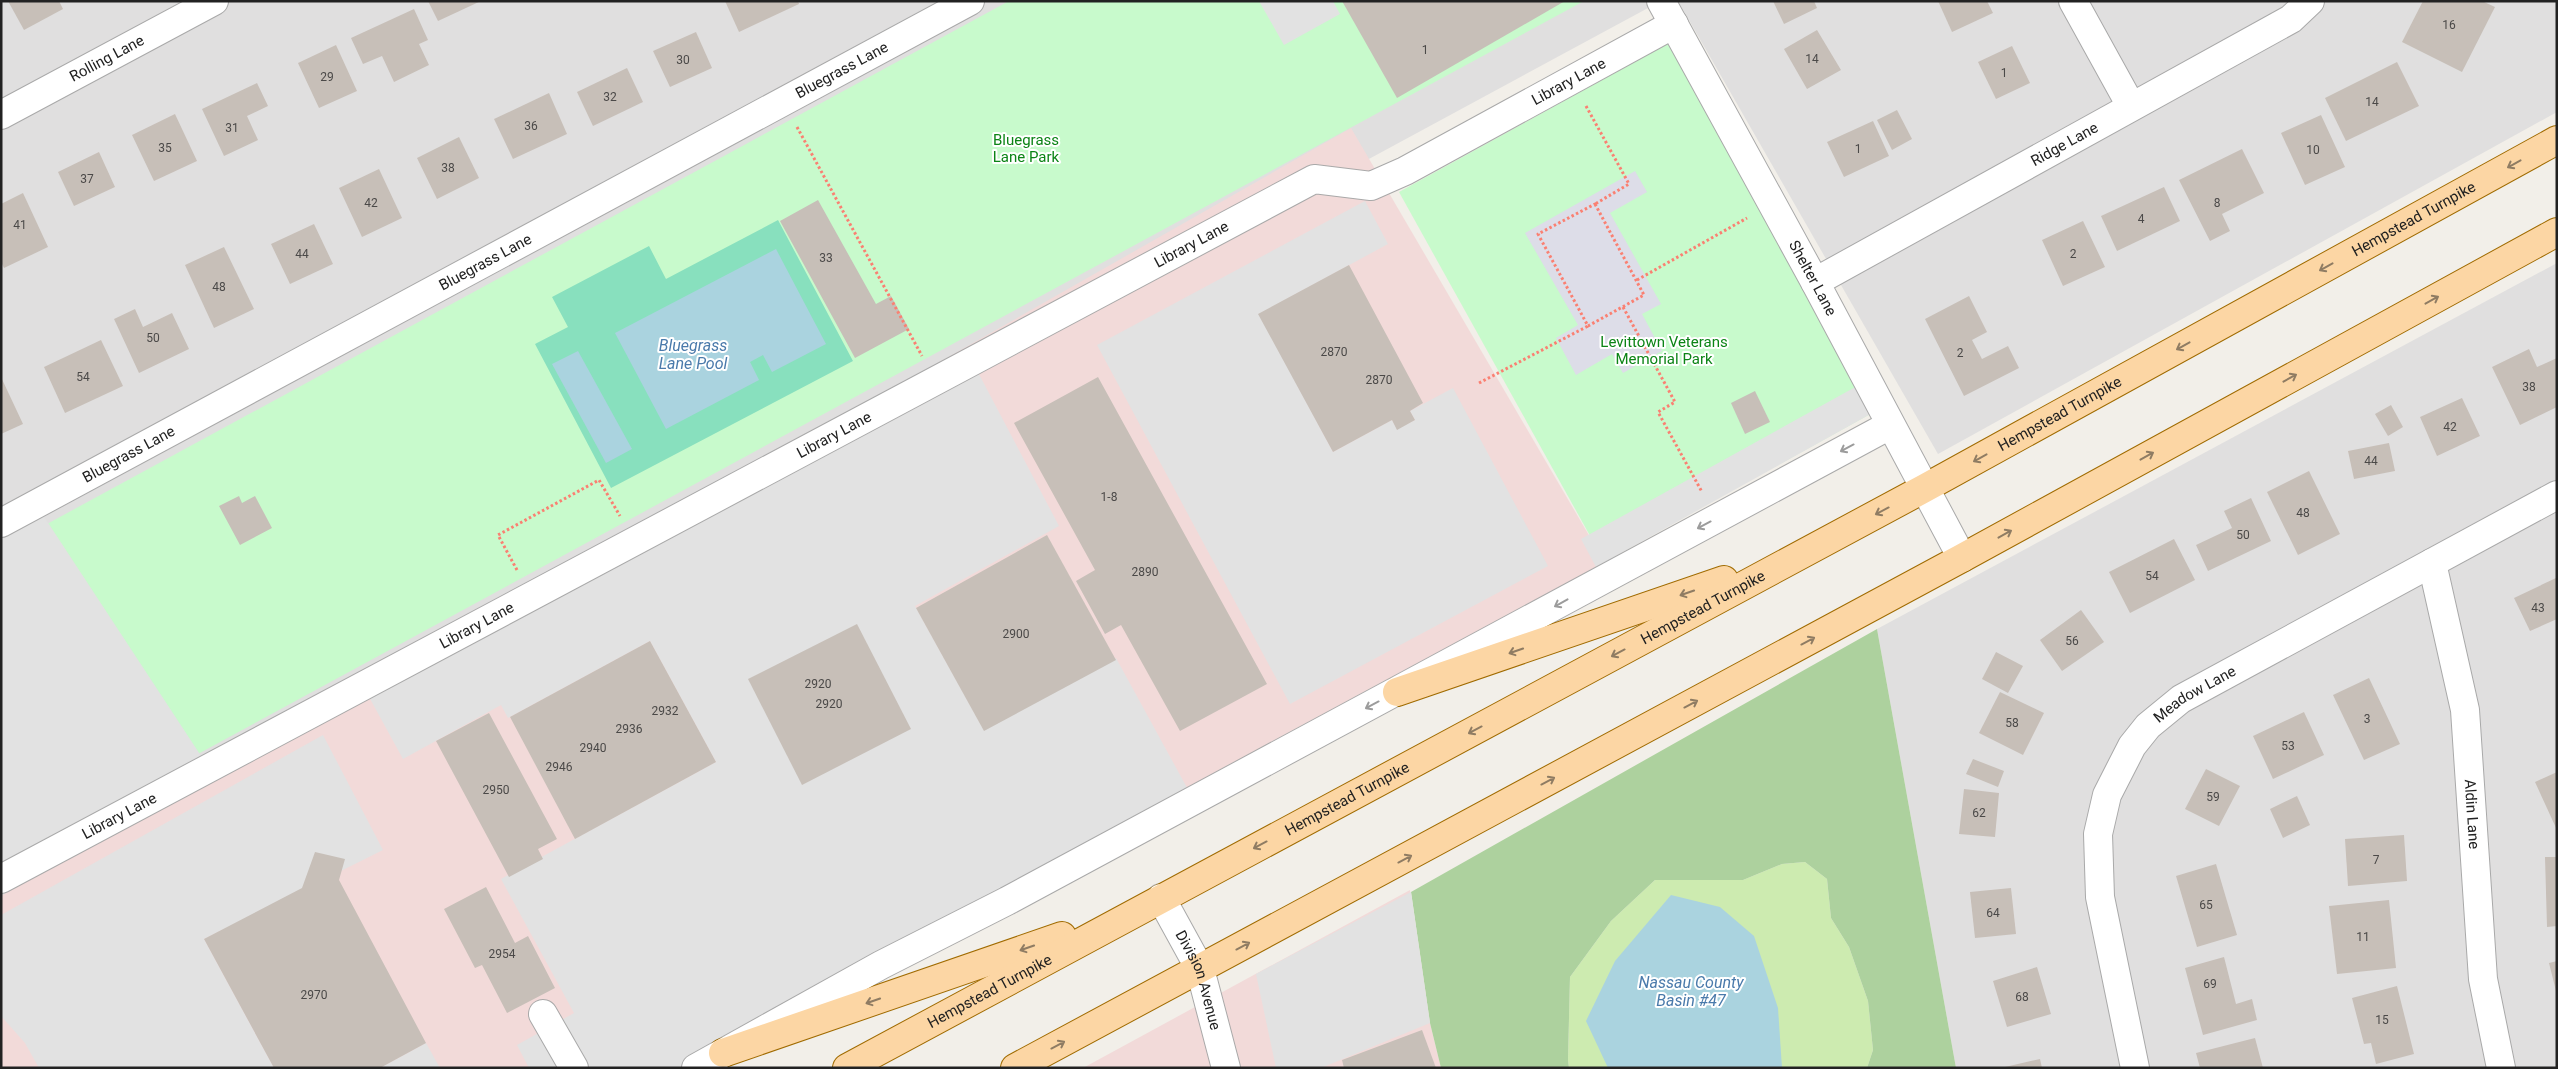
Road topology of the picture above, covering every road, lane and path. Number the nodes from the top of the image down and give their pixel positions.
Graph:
1 (214, 1) edge
2 (970, 1) edge
3 (2073, 1) edge
4 (2310, 1) edge
5 (1667, 13) edge
6 (1572, 80) junction
7 (783, 102) junction
8 (2131, 106) junction
9 (1, 116) edge
10 (2557, 140) edge
11 (1595, 204) junction
12 (1772, 204) junction
13 (2557, 232) edge
14 (1637, 280) junction
15 (1815, 282) junction
16 (1623, 307) junction
17 (1588, 326) junction
18 (936, 380) junction
19 (1479, 383) dead end
20 (1890, 425) junction
21 (1925, 488) junction
22 (2557, 495) edge
23 (1716, 519) junction
24 (1, 523) edge
25 (635, 542) junction
26 (1799, 555) junction
27 (1962, 558) junction
28 (2432, 563) junction
29 (531, 597) junction
30 (1397, 692) junction
31 (1, 879) edge
32 (1150, 904) junction
33 (1200, 970) junction
34 (543, 1014) dead end
35 (723, 1053) junction
36 (574, 1068) edge
37 (696, 1068) edge
38 (847, 1068) edge
39 (1015, 1068) edge
40 (1226, 1068) edge
41 (2135, 1068) edge
42 (2501, 1068) edge

1 - 9 street, Rolling Lane
2 - 7 street, Bluegrass Lane
3 - 8 street
4 - 8 street, Ridge Lane
5 - 6 street, Library Lane
5 - 12 street, Shelter Lane
6 - 11 path
6 - 18 street, Library Lane
7 - 18 path
7 - 24 street, Bluegrass Lane
8 - 15 street, Ridge Lane
10 -> 21 main road, Hempstead Turnpike
11 - 14 path
11 - 17 path
12 - 14 path
12 - 15 street, Shelter Lane
27 -> 13 main road
14 - 16 path
15 - 20 street, Shelter Lane
16 - 17 path
16 - 23 path
17 - 19 path
18 - 25 street, Library Lane
20 - 21 street, Shelter Lane
20 -> 23 street
21 -> 26 main road, Hempstead Turnpike
21 - 27 street, Shelter Lane
22 - 28 street, Meadow Lane
23 -> 30 street
25 - 29 street, Library Lane
25 - 29 path
26 -> 30 main road
26 -> 32 main road, Hempstead Turnpike
33 -> 27 main road
28 - 41 street, Meadow Lane
28 - 42 street, Aldin Lane
29 - 31 street, Library Lane
30 -> 35 street
32 - 33 street, Division Avenue
32 -> 35 main road
32 - 38 main road, Hempstead Turnpike
39 -> 33 main road
33 - 40 street, Division Avenue
34 - 36 street
35 - 37 street

